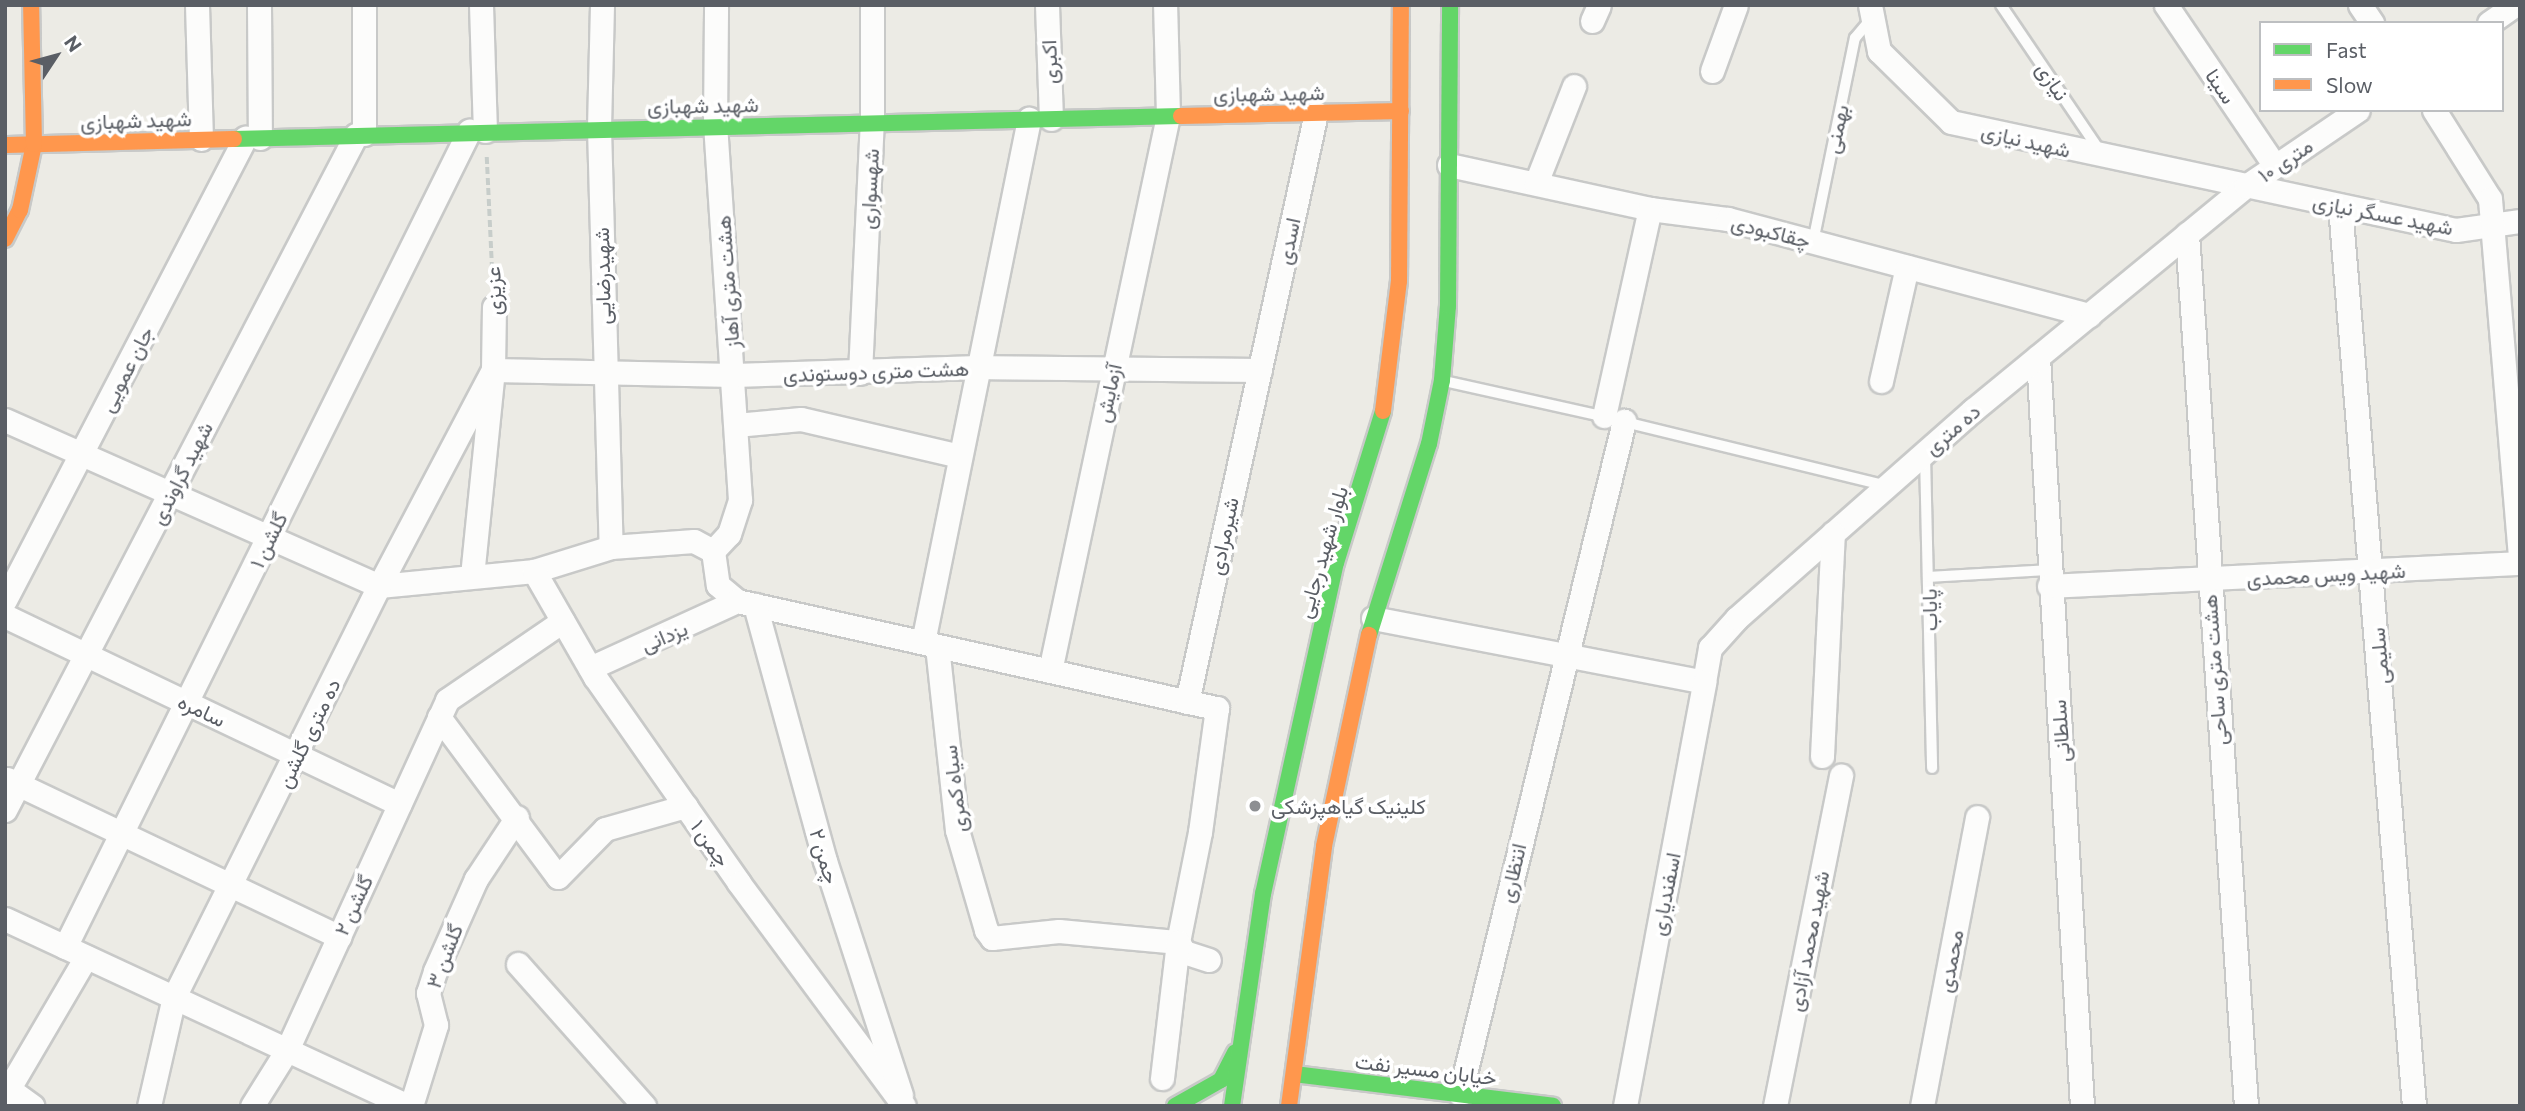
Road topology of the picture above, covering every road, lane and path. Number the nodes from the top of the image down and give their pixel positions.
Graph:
1 (31, 5) edge
2 (197, 5) edge
3 (259, 5) edge
4 (364, 5) edge
5 (481, 5) edge
6 (602, 5) edge
7 (716, 5) edge
8 (872, 5) edge
9 (1047, 5) edge
10 (1165, 5) edge
11 (1401, 5) edge
12 (1450, 5) edge
13 (1736, 5) edge
14 (2001, 5) edge
15 (2166, 5) edge
16 (2360, 5) edge
17 (2515, 5) edge
18 (1870, 13) edge
19 (2371, 21) edge
20 (2492, 21) edge
21 (1712, 71) dead end
22 (1574, 86) dead end
23 (1401, 111) junction
24 (2355, 112) edge
25 (2435, 112) edge
26 (1316, 113) junction
27 (1168, 116) junction
28 (1040, 119) junction
29 (872, 122) junction
30 (715, 126) junction
31 (599, 128) junction
32 (477, 131) junction
33 (360, 134) junction
34 (252, 138) junction
35 (201, 139) junction
36 (34, 144) junction
37 (5, 145) edge
38 (2105, 157) junction
39 (1449, 165) junction
40 (2275, 166) junction
41 (1536, 183) junction
42 (2246, 186) junction
43 (2340, 206) junction
44 (1650, 209) junction
45 (2520, 221) edge
46 (2494, 228) junction
47 (2187, 234) junction
48 (5, 239) edge
49 (1813, 242) junction
50 (1907, 267) junction
51 (494, 307) joint
52 (2089, 315) junction
53 (2038, 357) junction
54 (978, 367) junction
55 (493, 370) junction
56 (1260, 370) junction
57 (1113, 372) junction
58 (860, 373) junction
59 (604, 375) junction
60 (734, 375) junction
61 (1442, 380) junction
62 (1881, 380) dead end
63 (1614, 419) junction
64 (5, 420) edge
65 (736, 425) junction
66 (1925, 453) junction
67 (82, 454) junction
68 (960, 456) junction
69 (1887, 486) junction
70 (170, 494) junction
71 (1833, 533) junction
72 (269, 537) junction
73 (611, 547) junction
74 (713, 551) junction
75 (2520, 555) edge
76 (2520, 563) edge
77 (534, 571) junction
78 (2372, 572) junction
79 (472, 576) junction
80 (1928, 577) junction
81 (2050, 578) junction
82 (2207, 580) junction
83 (379, 586) junction
84 (5, 600) edge
85 (746, 603) junction
86 (5, 616) edge
87 (1373, 618) junction
88 (563, 621) junction
89 (930, 644) junction
90 (1565, 652) junction
91 (86, 655) junction
92 (590, 667) junction
93 (1050, 671) junction
94 (1695, 680) junction
95 (187, 702) junction
96 (1187, 702) junction
97 (443, 708) junction
98 (297, 755) junction
99 (1822, 756) dead end
100 (1932, 768) dead end
101 (1841, 776) dead end
102 (12, 781) edge
103 (399, 804) junction
104 (686, 806) junction
105 (5, 810) edge
106 (517, 817) junction
107 (1977, 817) dead end
108 (122, 834) junction
109 (231, 886) junction
110 (5, 919) edge
111 (339, 937) junction
112 (1178, 942) junction
113 (65, 947) junction
114 (86, 957) junction
115 (1209, 960) dead end
116 (518, 964) dead end
117 (174, 998) junction
118 (1246, 1021) junction
119 (287, 1050) junction
120 (1294, 1074) junction
121 (1162, 1078) dead end
122 (7, 1092) edge
123 (1460, 1094) junction
124 (903, 1105) edge
125 (32, 1106) edge
126 (149, 1106) edge
127 (252, 1106) edge
128 (409, 1106) edge
129 (644, 1106) edge
130 (1175, 1106) edge
131 (1232, 1106) edge
132 (1289, 1106) edge
133 (1553, 1106) edge
134 (1625, 1106) edge
135 (1775, 1106) edge
136 (1922, 1106) edge
137 (2082, 1106) edge
138 (2246, 1106) edge
139 (2414, 1106) edge

1 - 36 main road
2 - 35 street
3 - 34 street
4 - 33 street
5 - 32 street
6 - 31 street, شهیدرضایی
7 - 30 street, هشت متری آهاز
8 - 29 street, شهسواری
9 - 28 street, اکبری
10 - 27 street
11 - 23 main road, بلوار شهید رجایی
12 - 39 main road
13 - 21 street
14 - 38 lane, نیازی
15 - 40 street, سینا
16 - 19 street
17 - 20 street
18 - 38 street, شهید نیازی
18 - 49 lane, بهمنی
22 - 41 street
23 - 26 main road, شهید شهبازی
23 - 118 main road, بلوار شهید رجایی
24 - 40 street, ۱۰ متری
25 - 46 street
26 - 27 main road, شهید شهبازی
26 - 56 street, اسدی
27 - 28 main road, شهید شهبازی
27 - 57 street, آزمایش
28 - 29 main road, شهید شهبازی
28 - 54 street, اکبری
29 - 30 main road, شهید شهبازی
29 - 58 street, شهسواری
30 - 31 main road, شهید شهبازی
30 - 60 street, هشت متری آهاز
31 - 32 main road, شهید شهبازی
31 - 59 street, شهیدرضایی
32 - 33 main road, شهید شهبازی
32 - 51 path, عزیزی
32 - 72 street, گلشن ۱
33 - 34 main road, شهید شهبازی
33 - 70 street, شهید گراوندی
34 - 35 main road, شهید شهبازی
34 - 67 street, جان عمویی
35 - 36 main road, شهید شهبازی
36 - 37 main road, شهید شهبازی
36 - 48 main road
38 - 42 street, شهید نیازی
39 - 41 street, چقاکبودی
39 - 61 main road
40 - 42 street, ۱۰ متری
41 - 44 street, چقاکبودی
42 - 43 street, شهید عسگر نیازی
42 - 47 street, ده متری
43 - 46 street, شهید عسگر نیازی
43 - 78 street, سلیمی
44 - 49 street, چقاکبودی
44 - 63 street, انتظاری
45 - 46 street, شهید عسگر نیازی
46 - 75 street
47 - 52 street, ده متری
47 - 82 street, هشت متری ساحی
49 - 50 street, چقاکبودی
50 - 52 street, چقاکبودی
50 - 62 street
51 - 55 street, عزیزی
52 - 53 street, ده متری
53 - 66 street, ده متری
53 - 81 street, سلطانی
54 - 57 street, هشت متری دوستوندی
54 - 58 street, هشت متری دوستوندی
54 - 68 street, سیاه کمری
55 - 59 street, هشت متری دوستوندی
55 - 79 street, عزیزی
55 - 83 street, ده متری گلشن
56 - 57 street, هشت متری دوستوندی
56 - 96 street, شیرمرادی
57 - 93 street, آزمایش
58 - 60 street, هشت متری دوستوندی
59 - 60 street, هشت متری دوستوندی
59 - 73 street, شهیدرضایی
60 - 65 street, هشت متری آهاز
61 - 63 lane
61 - 87 main road
63 - 69 lane
63 - 90 street, انتظاری
64 - 67 street
65 - 68 street
65 - 74 street, هشت متری آهاز
66 - 69 street, ده متری
66 - 80 lane, پایاب
67 - 70 street
67 - 84 street, جان عمویی
68 - 89 street, سیاه کمری
69 - 71 street, ده متری
70 - 72 street
70 - 91 street, شهید گراوندی
71 - 94 street, ده متری
71 - 99 street
72 - 83 street
72 - 95 street, گلشن ۱
73 - 74 street
73 - 77 street
74 - 85 street
76 - 78 street, شهید ویس محمدی
77 - 79 street
77 - 88 street, چمن ۱
78 - 82 street, شهید ویس محمدی
78 - 139 street, سلیمی
79 - 83 street
80 - 81 lane
80 - 100 lane, پایاب
81 - 82 street, شهید ویس محمدی
81 - 137 street, سلطانی
82 - 138 street, هشت متری ساحی
83 - 98 street, ده متری گلشن
85 - 89 street
85 - 92 street, یزدانی
85 - 124 street, چمن ۲
86 - 91 street, سامره
87 - 90 street
87 - 120 main road
88 - 92 street, چمن ۱
88 - 97 street
89 - 93 street
89 - 112 street, سیاه کمری
90 - 94 street
90 - 123 street, انتظاری
91 - 95 street, سامره
91 - 102 street, شهید گراوندی
92 - 104 street, چمن ۱
93 - 96 street
94 - 134 street, اسفندیاری
95 - 98 street, سامره
95 - 108 street, گلشن ۱
96 - 112 street
97 - 103 street, گلشن ۲
97 - 106 street
98 - 103 street, سامره
98 - 109 street, ده متری گلشن
101 - 135 street, شهید محمد آزادی
102 - 105 street, شهید گراوندی
102 - 108 street
103 - 111 street, گلشن ۲
104 - 106 street
104 - 124 street, چمن ۱
106 - 128 street, گلشن ۳
107 - 136 street, محمدی
108 - 109 street
108 - 113 street, گلشن ۱
109 - 111 street
109 - 117 street, ده متری گلشن
110 - 113 street
111 - 119 street, گلشن ۲
112 - 115 street
112 - 121 street
113 - 114 street
114 - 117 street
114 - 122 street
116 - 129 street
117 - 119 street
117 - 126 street, ده متری گلشن
118 - 130 main road
118 - 131 main road, بلوار شهید رجایی
119 - 127 street, گلشن ۲
119 - 128 street
120 - 123 main road, خیابان مسیر نفت
120 - 132 main road
122 - 125 street
123 - 133 main road, خیابان مسیر نفت

